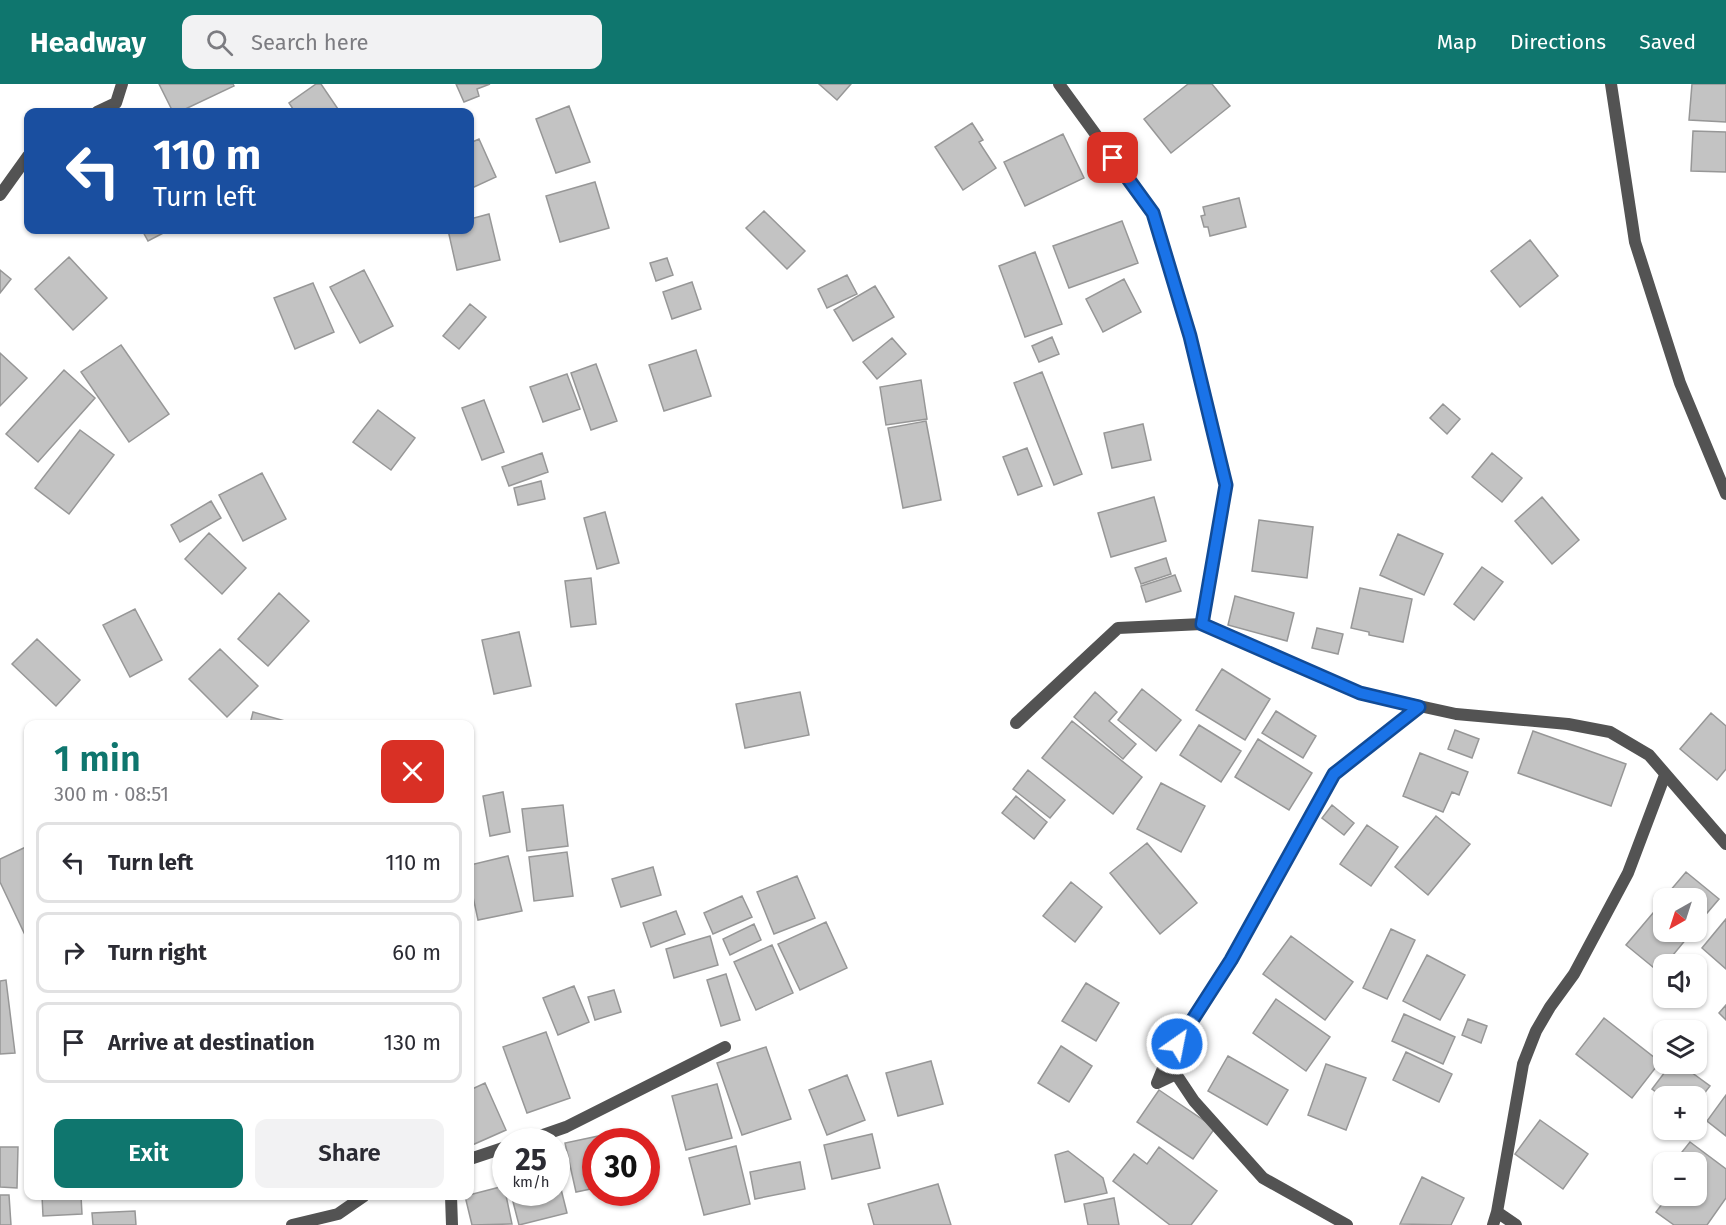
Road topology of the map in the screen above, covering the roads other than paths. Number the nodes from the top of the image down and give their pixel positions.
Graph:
1 (122, 84) edge
2 (1059, 84) edge
3 (1611, 84) edge
4 (105, 108) edge
5 (24, 162) edge
6 (0, 195) edge
7 (1726, 494) edge
8 (1202, 624) junction
9 (1419, 707) junction
10 (1016, 723) dead end
11 (1665, 775) junction
12 (1726, 844) edge
13 (725, 1047) dead end
14 (563, 1128) edge
15 (492, 1152) edge
16 (474, 1158) edge
17 (358, 1200) edge
18 (451, 1200) edge
19 (1497, 1212) junction
20 (292, 1225) edge
21 (452, 1225) edge
22 (1347, 1225) edge
23 (1493, 1225) edge
24 (1516, 1225) edge

1 - 4 street
2 - 8 street
3 - 7 street
5 - 6 street
8 - 9 street
8 - 10 street
9 - 11 street
9 - 22 street
11 - 12 street
11 - 19 street
13 - 14 street
15 - 16 street
17 - 20 street
18 - 21 street
19 - 23 street
19 - 24 street

